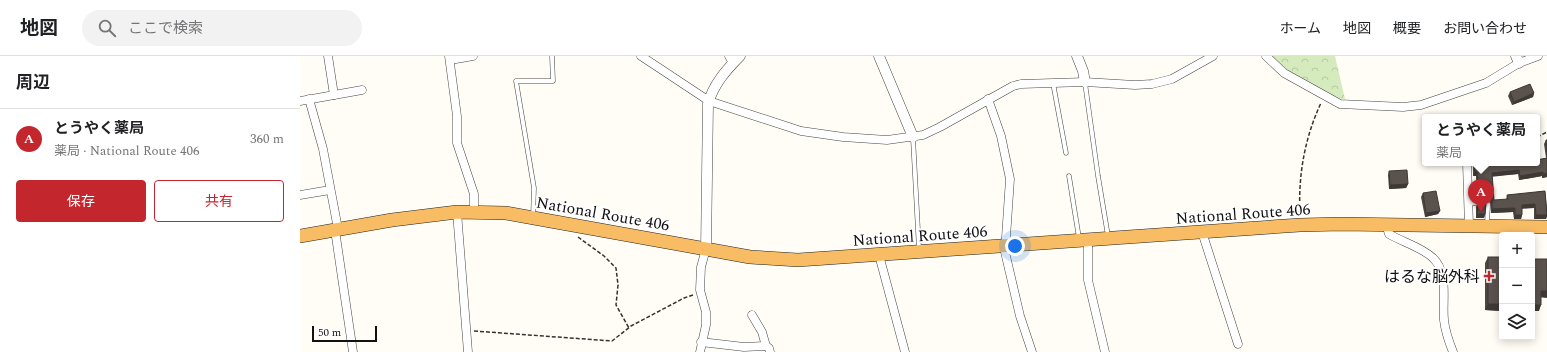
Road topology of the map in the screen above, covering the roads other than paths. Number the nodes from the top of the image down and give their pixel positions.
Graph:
1 (328, 56) edge
2 (473, 56) edge
3 (552, 56) edge
4 (641, 56) edge
5 (879, 56) edge
6 (1077, 56) edge
7 (1213, 56) edge
8 (1266, 56) edge
9 (1538, 56) edge
10 (450, 58) edge
11 (734, 58) edge
12 (1517, 60) edge
13 (1085, 82) junction
14 (1053, 83) junction
15 (362, 90) dead end
16 (334, 95) junction
17 (309, 99) junction
18 (988, 99) junction
19 (300, 101) edge
20 (709, 101) junction
21 (913, 137) junction
22 (1066, 153) dead end
23 (1467, 166) edge
24 (1069, 176) dead end
25 (330, 190) junction
26 (300, 195) edge
27 (1468, 203) junction
28 (457, 212) junction
29 (474, 212) junction
30 (532, 217) junction
31 (1386, 224) junction
32 (1470, 226) junction
33 (1486, 226) junction
34 (1547, 227) edge
35 (336, 229) junction
36 (1202, 232) junction
37 (300, 236) edge
38 (1109, 239) junction
39 (1084, 240) junction
40 (1006, 246) junction
41 (706, 249) junction
42 (920, 253) junction
43 (878, 255) junction
44 (752, 315) dead end
45 (701, 342) junction
46 (1238, 344) dead end
47 (768, 349) edge
48 (353, 352) edge
49 (468, 352) edge
50 (700, 352) edge
51 (905, 352) edge
52 (1032, 352) edge
53 (1106, 352) edge
54 (1454, 352) edge

1 - 16 street
2 - 10 street
3 - 30 lane
4 - 20 street
5 - 21 street
6 - 13 street
7 - 13 street
8 - 12 street
9 - 12 street
10 - 29 street
11 - 20 street
13 - 14 street
13 - 38 lane
14 - 18 street
14 - 22 lane
15 - 16 street
16 - 17 street
17 - 19 street
17 - 25 street
18 - 21 street
18 - 40 street
20 - 21 street
20 - 41 street
21 - 42 lane
23 - 27 street
24 - 39 lane
25 - 26 street
25 - 35 street
27 - 32 street
27 - 33 lane
28 - 29 highway, National Route 406
28 - 35 highway, National Route 406
28 - 49 street
29 - 30 highway, National Route 406
30 - 41 highway, National Route 406
31 - 32 highway, National Route 406
31 - 36 highway, National Route 406
31 - 54 street
32 - 33 highway, National Route 406
33 - 34 highway, National Route 406
35 - 37 highway, National Route 406
35 - 48 street
36 - 38 highway, National Route 406
36 - 46 street
38 - 39 highway, National Route 406
39 - 40 highway, National Route 406
39 - 53 street
40 - 42 highway, National Route 406
40 - 52 street
41 - 43 highway, National Route 406
41 - 45 street
42 - 43 highway, National Route 406
43 - 51 street
44 - 47 street
45 - 47 street
45 - 50 street

